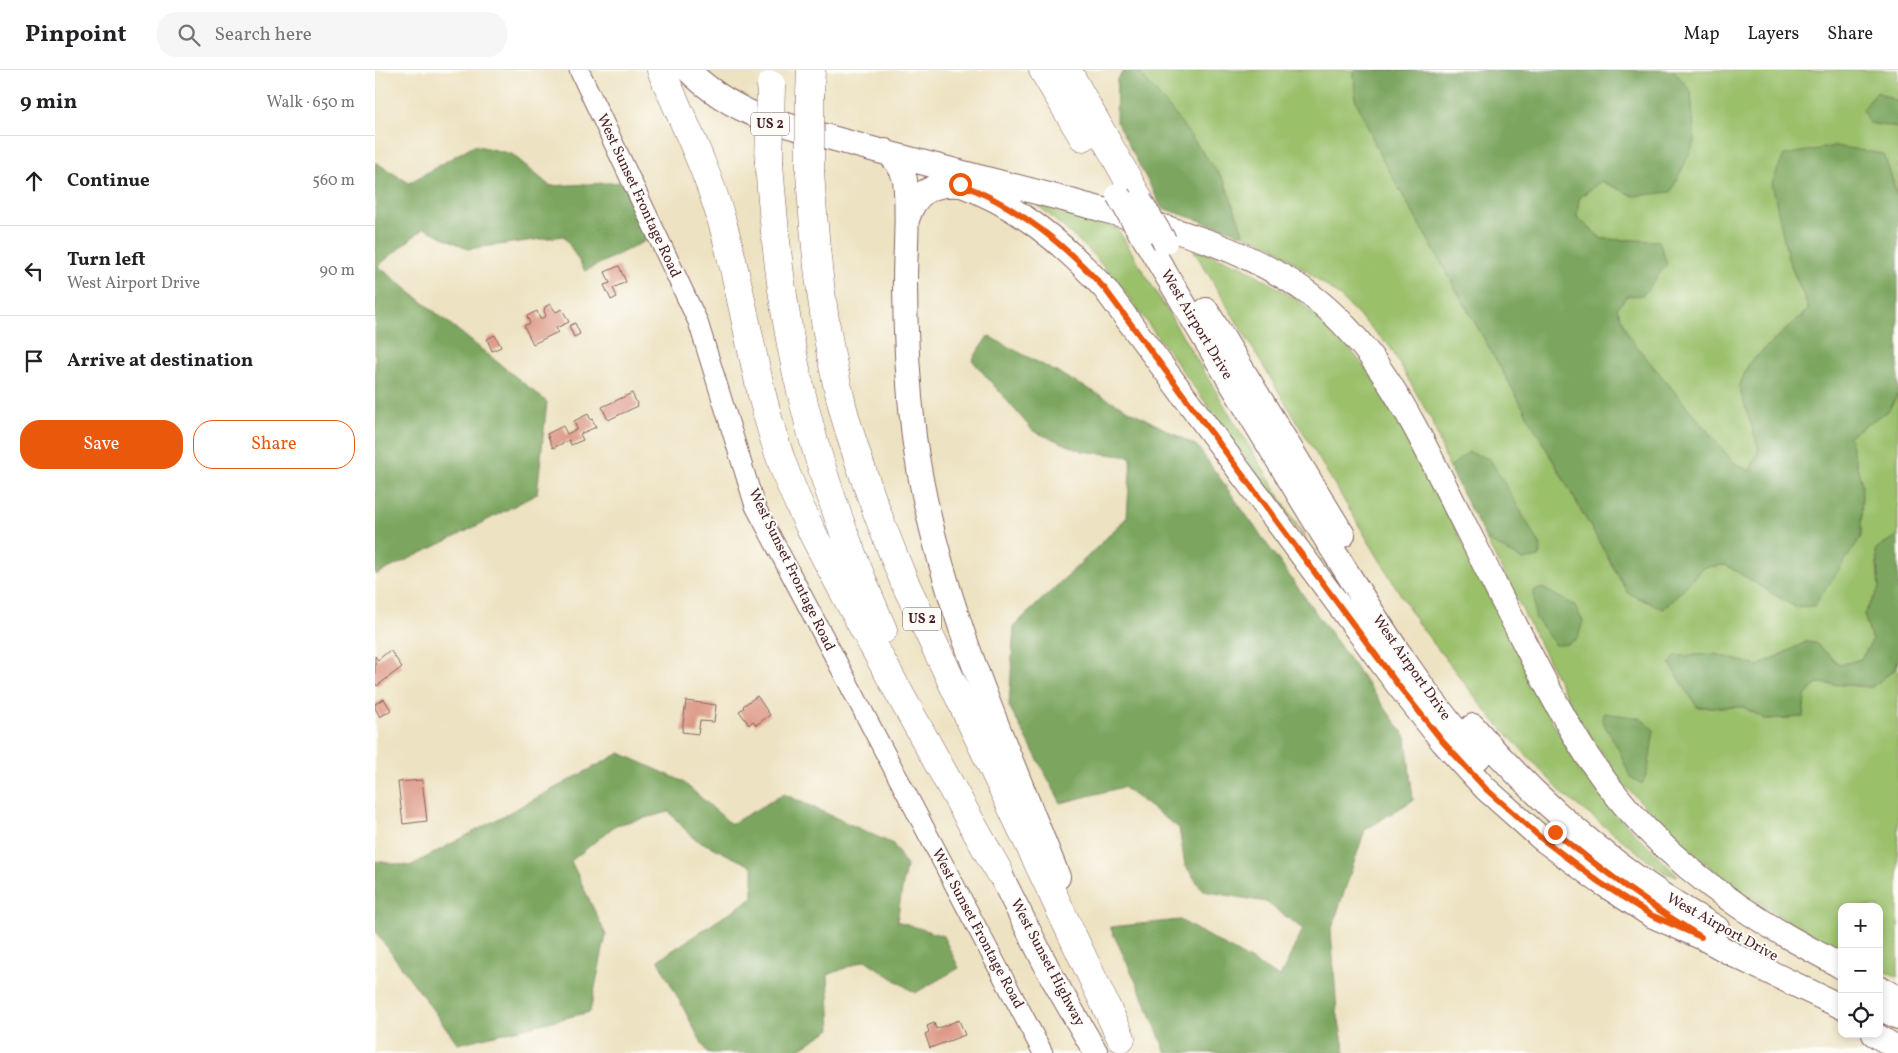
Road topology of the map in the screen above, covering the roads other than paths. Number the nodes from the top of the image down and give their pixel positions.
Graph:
1 (579, 70) edge
2 (661, 70) edge
3 (673, 70) edge
4 (688, 70) edge
5 (1043, 70) edge
6 (1067, 70) edge
7 (772, 78) edge
8 (810, 82) edge
9 (892, 159) junction
10 (960, 184) junction
11 (1129, 198) junction
12 (905, 232) junction
13 (999, 872) junction
14 (1701, 937) junction
15 (1838, 964) edge
16 (1838, 988) edge
17 (1883, 990) edge
18 (1811, 993) junction
19 (1898, 998) edge
20 (1838, 1005) edge
21 (1838, 1010) edge
22 (1883, 1010) edge
23 (1898, 1017) edge
24 (1883, 1027) edge
25 (1898, 1034) edge
26 (1880, 1038) edge
27 (1124, 1045) edge
28 (1898, 1049) edge
29 (1043, 1053) edge
30 (1096, 1053) edge

1 - 29 street, West Sunset Frontage Road
2 - 13 highway
3 - 9 main road
4 - 9 main road
5 - 11 highway
6 - 11 highway
7 - 13 highway, US 2, bridge
8 - 27 highway, US 2, bridge
9 - 10 main road
9 - 12 main road
9 - 15 main road
10 - 12 main road
10 - 14 main road
11 - 14 main road, West Airport Drive, bridge
11 - 16 main road, West Airport Drive, bridge
12 - 27 main road
13 - 30 main road, West Sunset Highway / US 2
14 - 18 main road, West Airport Drive
17 - 19 main road
18 - 20 main road, West Airport Drive
18 - 21 main road
22 - 23 main road
24 - 25 main road
26 - 28 main road

